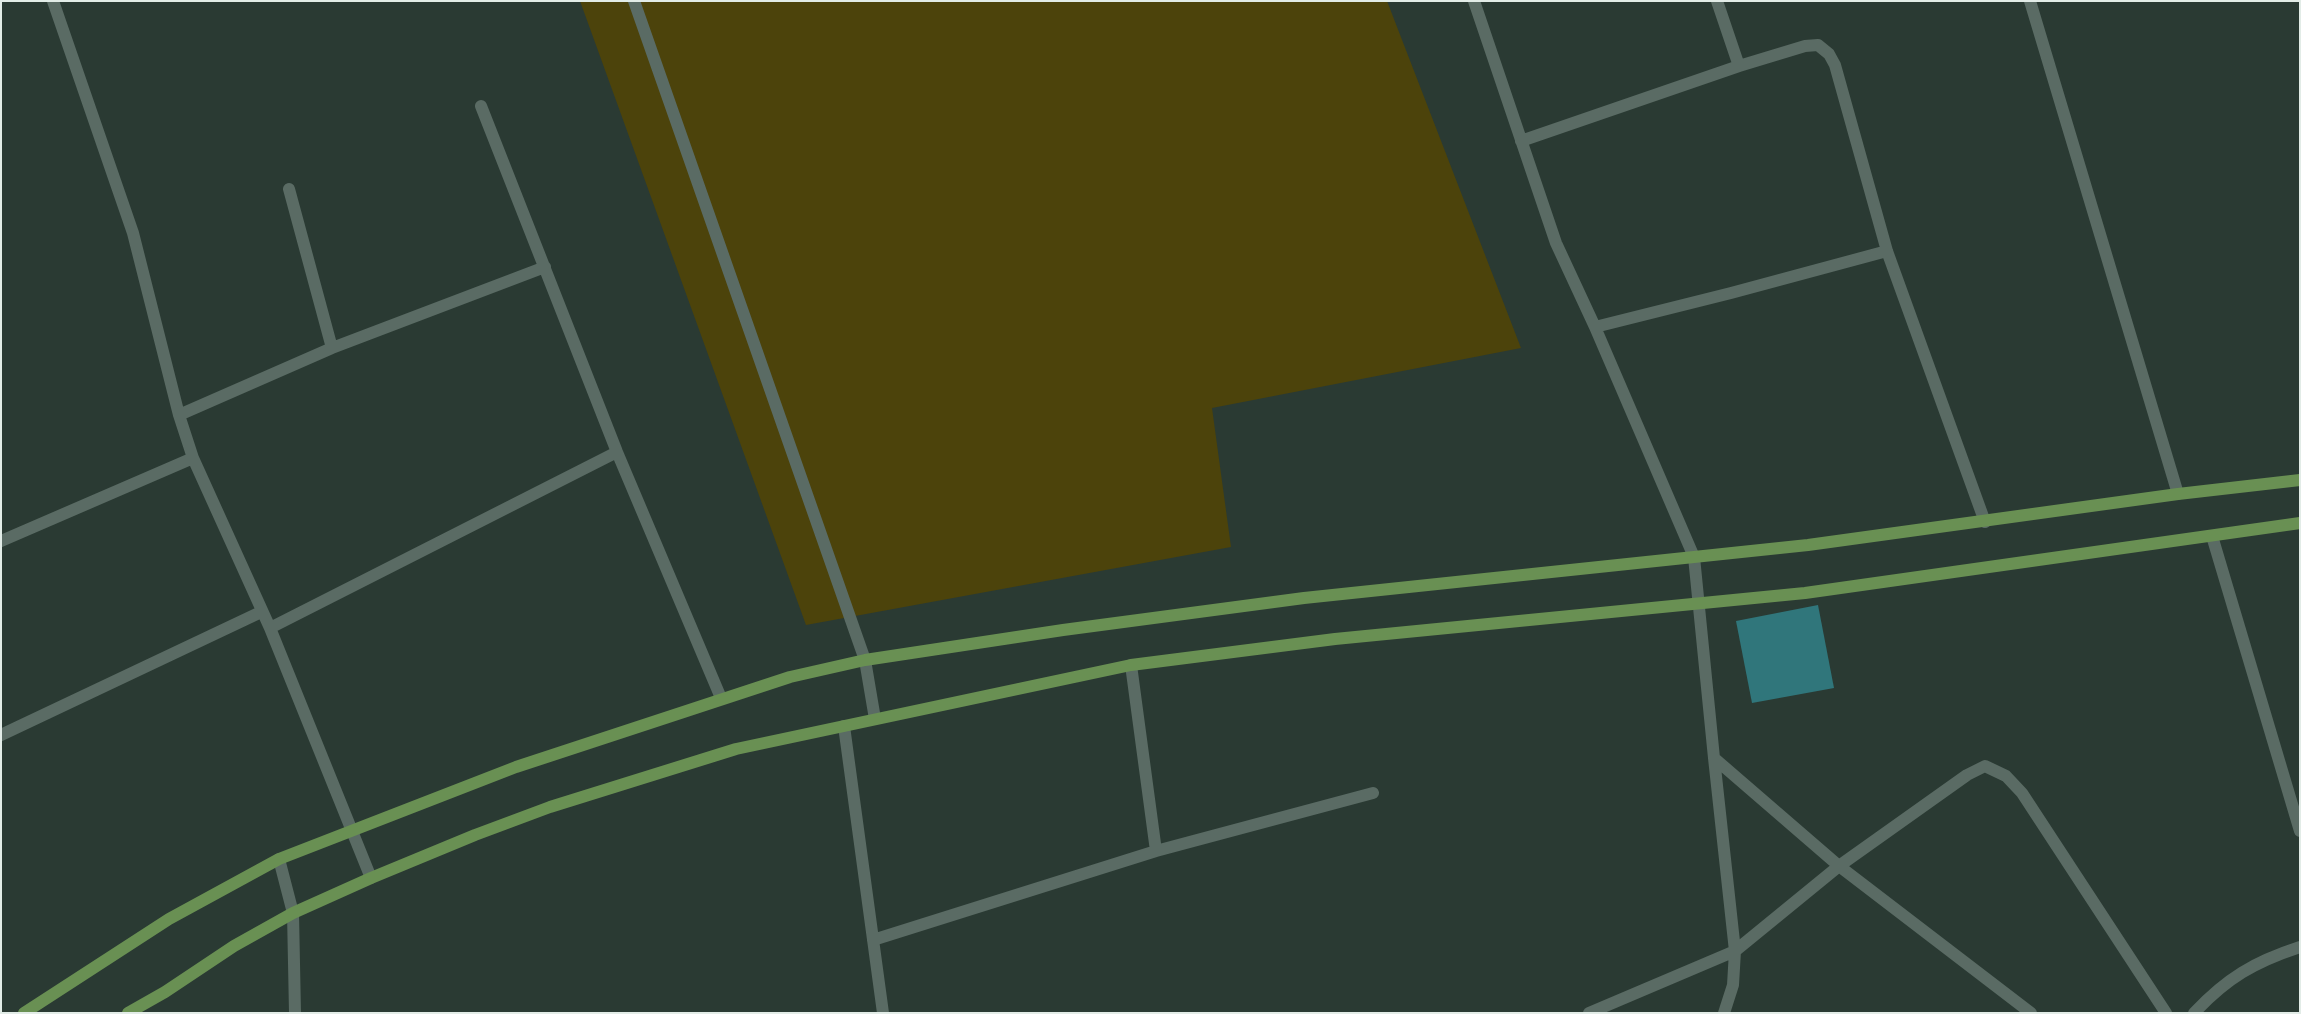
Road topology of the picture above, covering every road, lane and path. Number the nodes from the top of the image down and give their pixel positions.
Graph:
1 (53, 1) edge
2 (634, 1) edge
3 (1474, 1) edge
4 (1717, 1) edge
5 (2030, 1) edge
6 (1739, 66) junction
7 (481, 106) dead end
8 (1521, 141) junction
9 (289, 189) dead end
10 (1887, 251) junction
11 (545, 267) junction
12 (1595, 327) junction
13 (332, 348) junction
14 (179, 415) junction
15 (617, 452) junction
16 (193, 458) junction
17 (2300, 480) edge
18 (2178, 494) junction
19 (1985, 522) junction
20 (2300, 523) edge
21 (2212, 536) junction
22 (1, 541) edge
23 (1694, 557) junction
24 (1700, 603) junction
25 (261, 612) junction
26 (270, 628) junction
27 (865, 660) junction
28 (1131, 665) junction
29 (721, 698) junction
30 (875, 719) junction
31 (844, 726) junction
32 (1, 735) edge
33 (1714, 758) junction
34 (1373, 793) dead end
35 (352, 830) junction
36 (2300, 831) edge
37 (1156, 852) junction
38 (279, 859) junction
39 (1839, 866) junction
40 (371, 878) junction
41 (293, 913) junction
42 (873, 940) junction
43 (2300, 946) edge
44 (1735, 951) junction
45 (24, 1013) edge
46 (128, 1013) edge
47 (295, 1013) edge
48 (883, 1013) edge
49 (1589, 1013) edge
50 (1724, 1013) edge
51 (2031, 1013) edge
52 (2166, 1013) edge
53 (2194, 1013) edge

1 - 14 street
2 - 27 street
3 - 8 street
4 - 6 street
5 - 18 street
6 - 8 street
6 - 10 street
7 - 11 street
8 - 12 street
9 - 13 street
10 - 12 street
10 - 19 street
11 - 13 street
11 - 15 street
12 - 23 street
13 - 14 street
14 - 16 street
15 - 26 street
15 - 29 street
16 - 22 street
16 - 25 street
17 - 18 main road
18 - 19 main road
19 - 23 main road
20 - 21 main road
21 - 24 main road
21 - 36 street
23 - 24 street
23 - 27 main road
24 - 28 main road
24 - 33 street
25 - 26 street
25 - 32 street
26 - 35 street
27 - 29 main road
27 - 30 street
28 - 30 main road
28 - 37 street
29 - 35 main road
30 - 31 main road
31 - 40 main road
31 - 42 street
33 - 39 street
33 - 44 street
34 - 37 street
35 - 38 main road
35 - 40 street
37 - 42 street
38 - 41 street
38 - 45 main road
39 - 44 street
39 - 51 street
39 - 52 street
40 - 41 main road
41 - 46 main road
41 - 47 street
42 - 48 street
43 - 53 street
44 - 49 street
44 - 50 street

